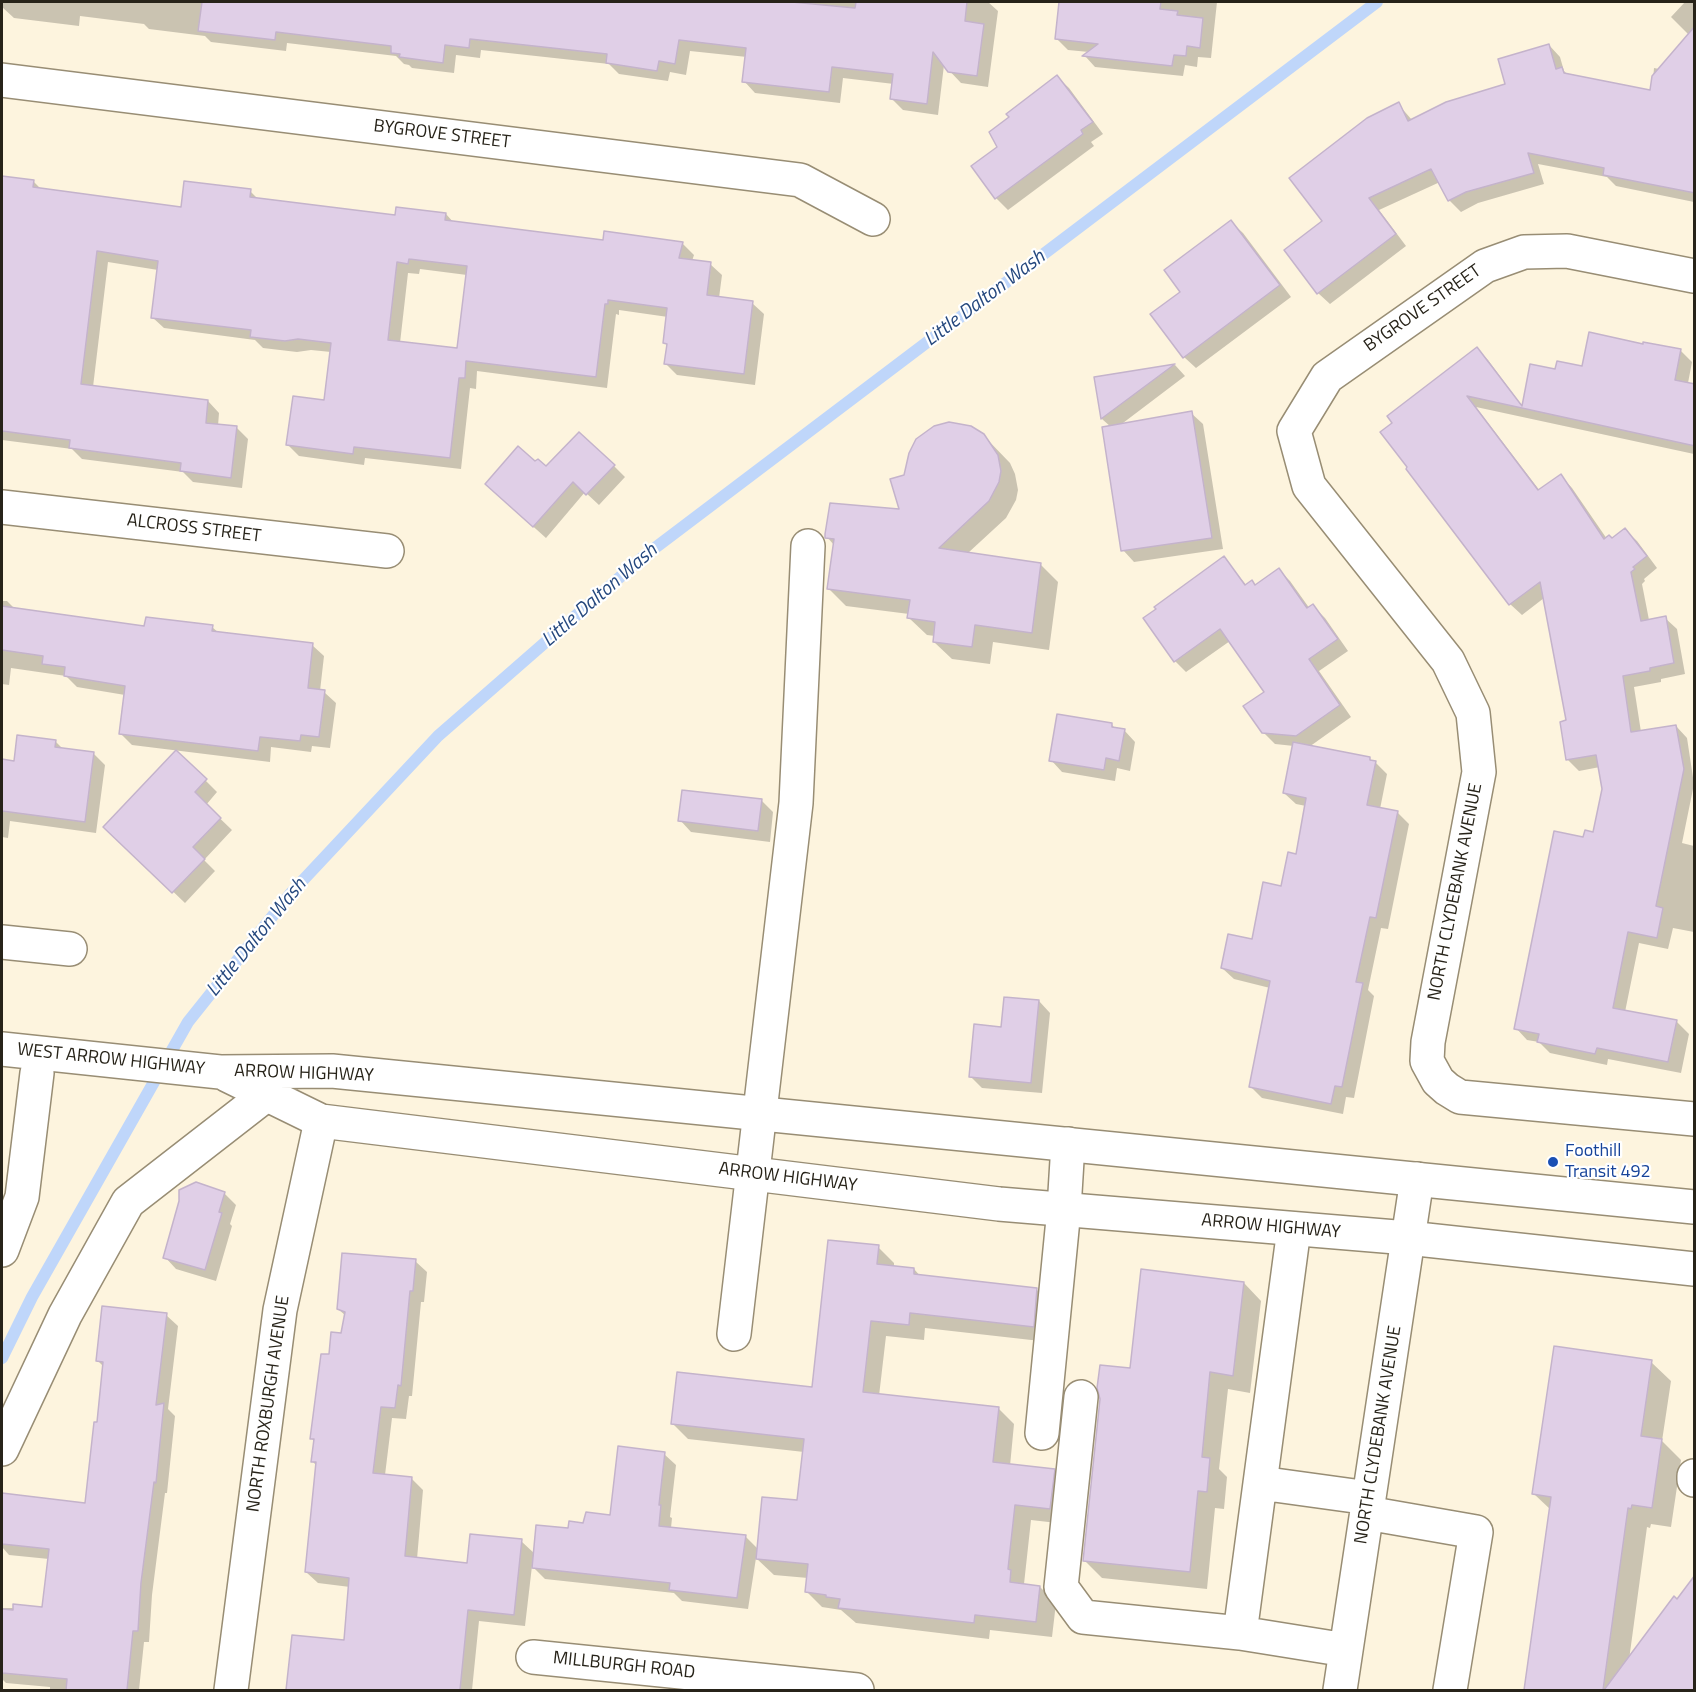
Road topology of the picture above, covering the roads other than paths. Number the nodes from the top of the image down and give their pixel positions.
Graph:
1 (2, 80) edge
2 (873, 219) dead end
3 (1695, 276) edge
4 (1294, 431) joint
5 (2, 507) edge
6 (807, 546) dead end
7 (387, 551) dead end
8 (2, 942) edge
9 (70, 949) dead end
10 (2, 1049) edge
11 (220, 1072) junction
12 (37, 1073) dead end
13 (267, 1094) junction
14 (760, 1114) junction
15 (1695, 1119) edge
16 (321, 1121) junction
17 (1068, 1144) junction
18 (752, 1173) junction
19 (1417, 1179) junction
20 (1695, 1207) edge
21 (1064, 1209) junction
22 (1294, 1229) junction
23 (1408, 1238) junction
24 (2, 1250) edge
25 (1695, 1269) edge
26 (734, 1334) dead end
27 (1081, 1397) dead end
28 (1042, 1433) dead end
29 (2, 1449) edge
30 (1260, 1483) junction
31 (1368, 1505) junction
32 (1240, 1633) junction
33 (1346, 1650) junction
34 (533, 1656) dead end
35 (778, 1686) edge
36 (231, 1690) edge
37 (857, 1690) edge
38 (1340, 1690) edge
39 (1450, 1690) edge

1 - 2 street, BYGROVE STREET
3 - 4 street, BYGROVE STREET
4 - 15 street, NORTH CLYDEBANK AVENUE
5 - 7 street, ALCROSS STREET
6 - 14 street
8 - 9 street
10 - 11 street, WEST ARROW HIGHWAY
11 - 13 street, ARROW HIGHWAY
11 - 14 street, ARROW HIGHWAY
12 - 24 street
13 - 16 street, ARROW HIGHWAY
13 - 29 street
14 - 17 street, ARROW HIGHWAY
14 - 18 street
16 - 18 street, ARROW HIGHWAY
16 - 36 street, NORTH ROXBURGH AVENUE
17 - 19 street, ARROW HIGHWAY
17 - 21 street
18 - 21 street, ARROW HIGHWAY
18 - 26 street
19 - 20 street, ARROW HIGHWAY
19 - 23 street, NORTH CLYDEBANK AVENUE
21 - 22 street, ARROW HIGHWAY
21 - 28 street
22 - 23 street, ARROW HIGHWAY
22 - 30 street
23 - 25 street, ARROW HIGHWAY
23 - 31 street, NORTH CLYDEBANK AVENUE
27 - 32 street
30 - 31 street
30 - 32 street
31 - 33 street, NORTH CLYDEBANK AVENUE
31 - 39 street
32 - 33 street
33 - 38 street, NORTH CLYDEBANK AVENUE
34 - 35 street, MILLBURGH ROAD
35 - 37 street, MILLBURGH ROAD

